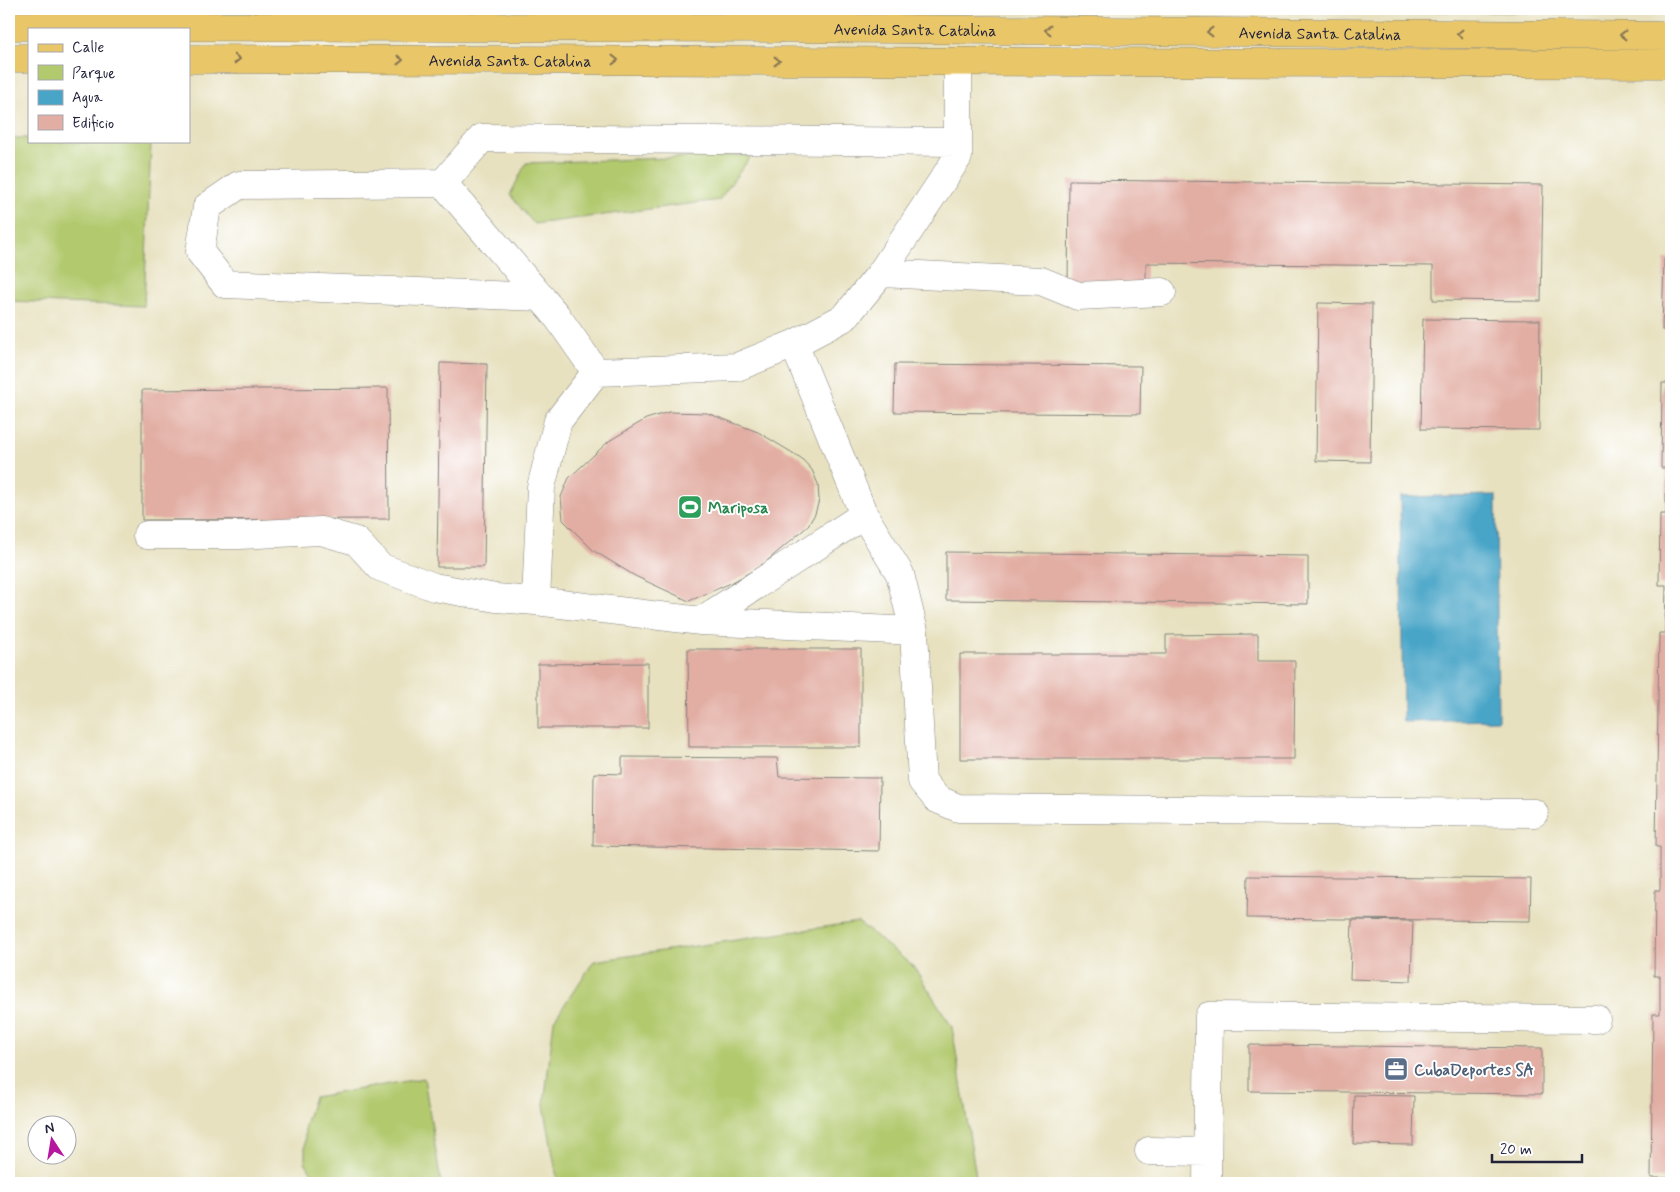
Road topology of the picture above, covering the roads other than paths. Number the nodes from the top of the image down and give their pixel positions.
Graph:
1 (782, 19) edge
2 (9, 26) edge
3 (1671, 36) edge
4 (9, 58) edge
5 (28, 58) edge
6 (190, 59) edge
7 (958, 62) junction
8 (1671, 64) edge
9 (958, 142) junction
10 (443, 183) junction
11 (880, 273) junction
12 (1162, 292) dead end
13 (541, 297) junction
14 (794, 344) junction
15 (596, 372) junction
16 (864, 515) junction
17 (148, 535) dead end
18 (536, 601) junction
19 (701, 621) junction
20 (914, 631) junction
21 (1534, 813) dead end
22 (1596, 1019) dead end
23 (1149, 1151) dead end
24 (1207, 1152) junction
25 (1207, 1183) edge

1 - 2 main road, Avenida Santa Catalina
3 -> 1 main road, Avenida Santa Catalina
4 - 5 main road
6 -> 7 main road, Avenida Santa Catalina
7 - 8 main road, Avenida Santa Catalina
7 - 9 lane
9 - 10 lane
9 - 11 lane
10 - 13 lane
10 - 13 lane
11 - 12 lane
11 - 14 lane
13 - 15 lane
14 - 15 lane
14 - 16 lane
15 - 18 lane
16 - 19 lane
16 - 20 lane
17 - 18 lane
18 - 19 lane
19 - 20 lane
20 - 21 lane
22 - 24 lane
23 - 24 lane
24 - 25 lane

